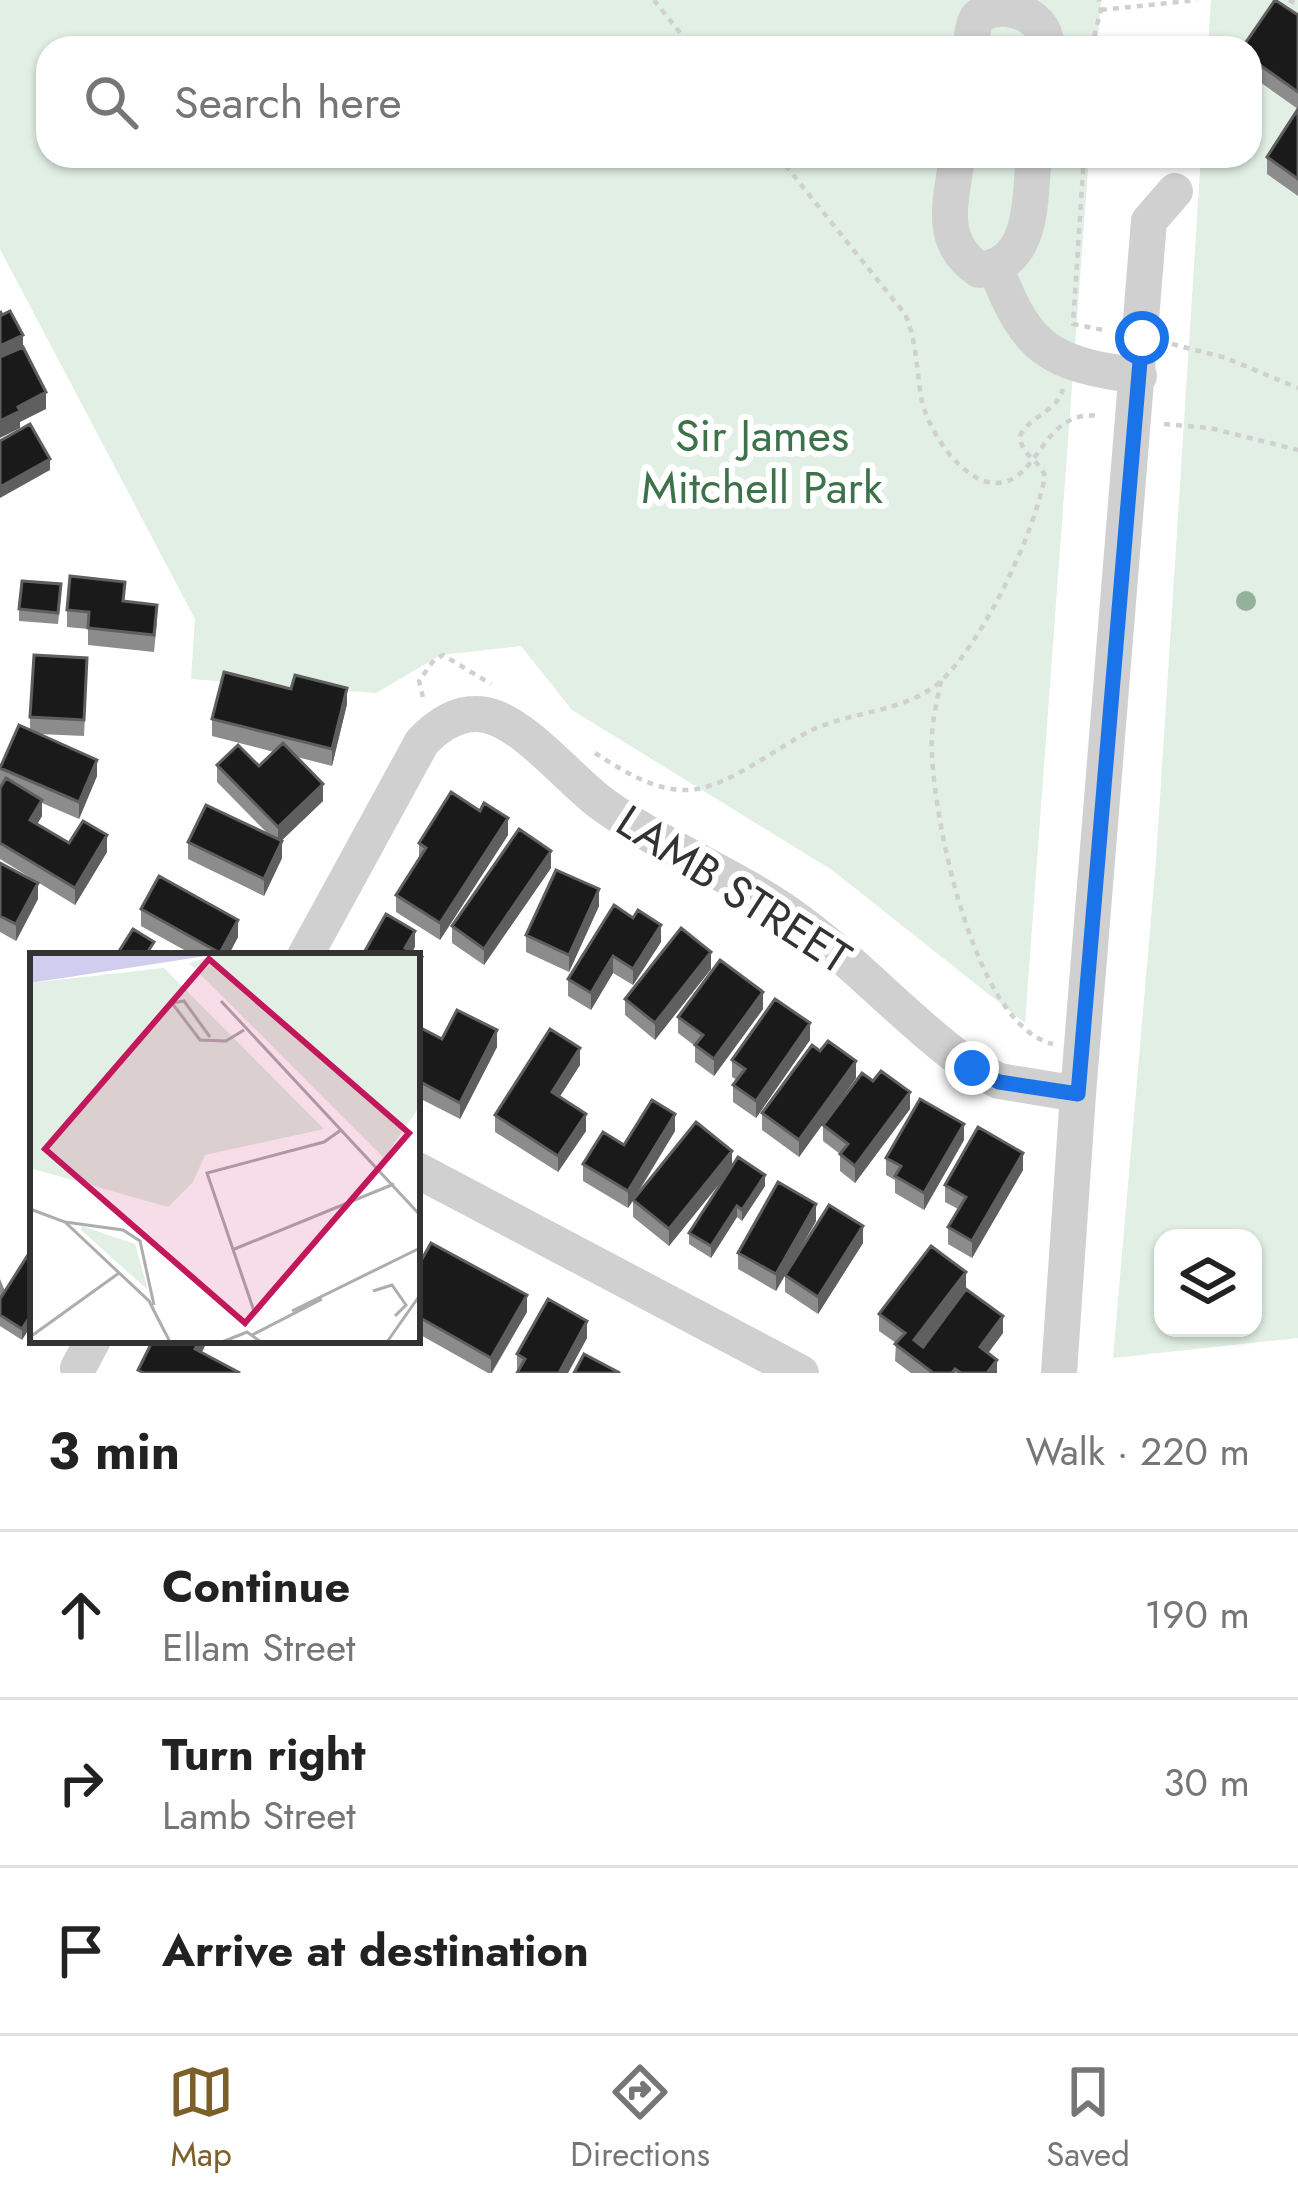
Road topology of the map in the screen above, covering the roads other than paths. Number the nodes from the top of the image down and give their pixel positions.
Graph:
1 (974, 36) edge
2 (1046, 36) edge
3 (957, 168) edge
4 (1032, 168) edge
5 (1175, 191) dead end
6 (996, 268) junction
7 (1139, 376) junction
8 (307, 953) edge
9 (1078, 1094) junction
10 (420, 1172) edge
11 (801, 1373) edge
12 (1059, 1373) edge

1 - 2 street
3 - 6 street
4 - 6 street
5 - 7 street
6 - 7 street
7 - 9 street
8 - 9 street, LAMB STREET
9 - 12 street
10 - 11 street

